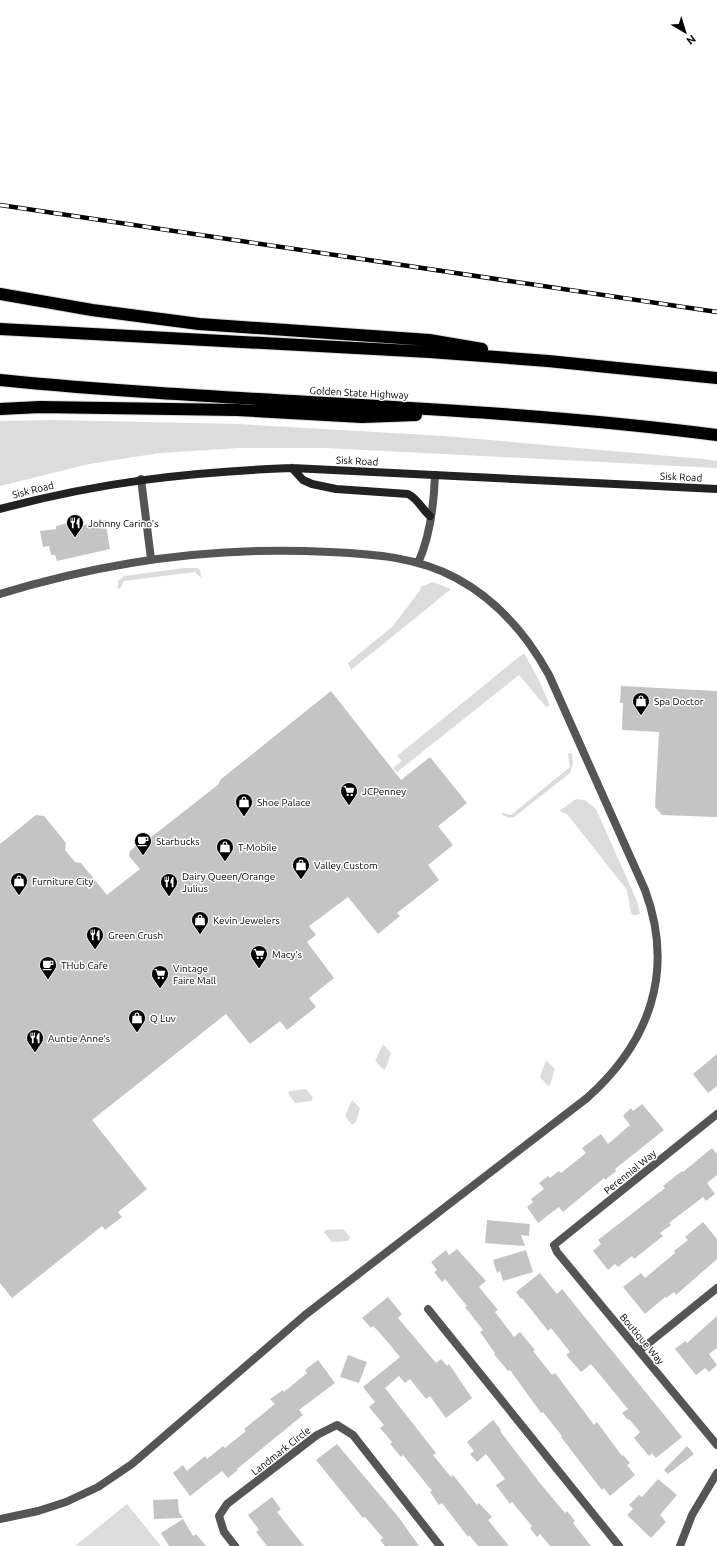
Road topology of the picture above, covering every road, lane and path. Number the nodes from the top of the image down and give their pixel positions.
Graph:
1 (0, 294) edge
2 (0, 329) edge
3 (548, 361) junction
4 (717, 378) edge
5 (0, 380) edge
6 (0, 409) edge
7 (485, 412) junction
8 (717, 435) edge
9 (292, 468) junction
10 (435, 475) junction
11 (141, 479) junction
12 (717, 489) edge
13 (0, 509) edge
14 (430, 516) junction
15 (151, 559) junction
16 (418, 563) junction
17 (0, 594) edge
18 (717, 1114) edge
19 (554, 1245) joint
20 (717, 1288) edge
21 (428, 1309) dead end
22 (639, 1351) junction
23 (717, 1445) edge
24 (717, 1473) edge
25 (0, 1519) edge
26 (235, 1546) edge
27 (440, 1546) edge
28 (619, 1546) edge
29 (680, 1546) edge

1 - 3 highway
2 - 3 highway
3 - 4 highway
5 - 7 highway, Golden State Highway
6 - 7 highway
7 - 8 highway, Golden State Highway
9 - 10 main road, Sisk Road
9 - 11 main road, Sisk Road
9 - 14 main road
10 - 12 main road, Sisk Road
10 - 14 street
11 - 13 main road, Sisk Road
11 - 15 street
14 - 16 street
15 - 16 street
15 - 17 street
16 - 25 street
18 - 19 street, Perennial Way
19 - 22 street, Boutique Way
20 - 22 street
21 - 28 street
22 - 23 street, Boutique Way
24 - 29 street
26 - 27 street, Landmark Circle

